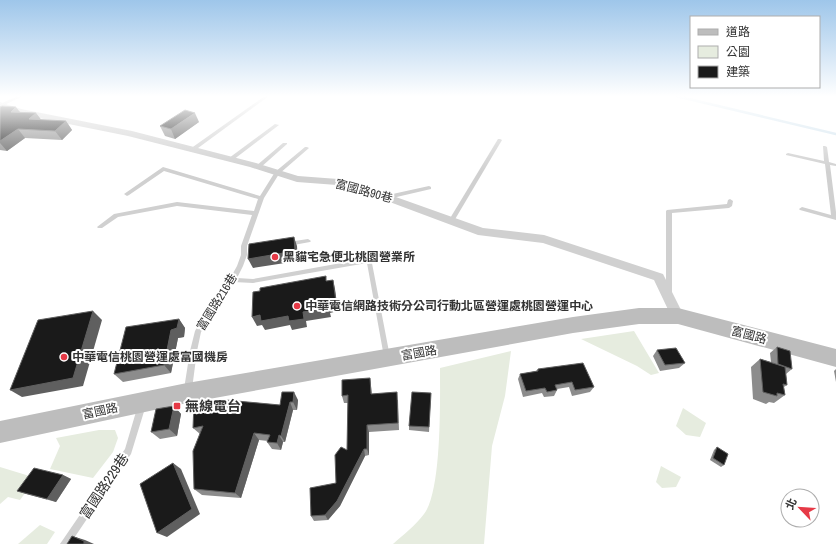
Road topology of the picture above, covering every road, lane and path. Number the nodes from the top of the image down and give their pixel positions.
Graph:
1 (74, 121) edge
2 (232, 121) edge
3 (277, 125) dead end
4 (500, 140) dead end
5 (285, 144) dead end
6 (825, 147) dead end
7 (307, 148) dead end
8 (192, 150) junction
9 (788, 154) dead end
10 (231, 160) junction
11 (827, 163) junction
12 (836, 165) edge
13 (258, 166) junction
14 (277, 173) junction
15 (429, 188) dead end
16 (127, 194) dead end
17 (388, 197) junction
18 (261, 198) junction
19 (730, 201) dead end
20 (802, 209) dead end
21 (255, 213) junction
22 (835, 218) edge
23 (452, 220) junction
24 (100, 227) dead end
25 (308, 241) dead end
26 (284, 245) edge
27 (253, 250) edge
28 (245, 251) junction
29 (233, 280) junction
30 (669, 297) junction
31 (678, 316) junction
32 (388, 358) junction
33 (836, 358) edge
34 (188, 393) junction
35 (144, 402) junction
36 (0, 432) edge
37 (65, 544) edge

1 - 8 street, 富國路90巷
2 - 8 lane
3 - 10 lane
4 - 23 lane
5 - 13 lane
6 - 11 lane
7 - 14 lane, 富國路216巷
8 - 10 street, 富國路90巷
9 - 11 lane
10 - 13 street, 富國路90巷
11 - 12 lane
11 - 22 lane
13 - 14 street, 富國路90巷
14 - 17 street, 富國路90巷
14 - 18 lane, 富國路216巷
15 - 17 lane
16 - 18 lane
17 - 23 street, 富國路90巷
18 - 21 lane, 富國路216巷
19 - 30 lane
20 - 22 lane
21 - 24 lane
21 - 28 lane, 富國路216巷
23 - 30 street, 富國路90巷
25 - 26 lane
27 - 28 lane
28 - 29 lane, 富國路216巷
29 - 32 lane
29 - 34 lane, 富國路216巷
30 - 31 street, 富國路90巷
31 - 32 street, 富國路
31 - 33 street, 富國路
32 - 34 street, 富國路
34 - 35 street, 富國路
35 - 36 street, 富國路
35 - 37 lane, 富國路229巷

